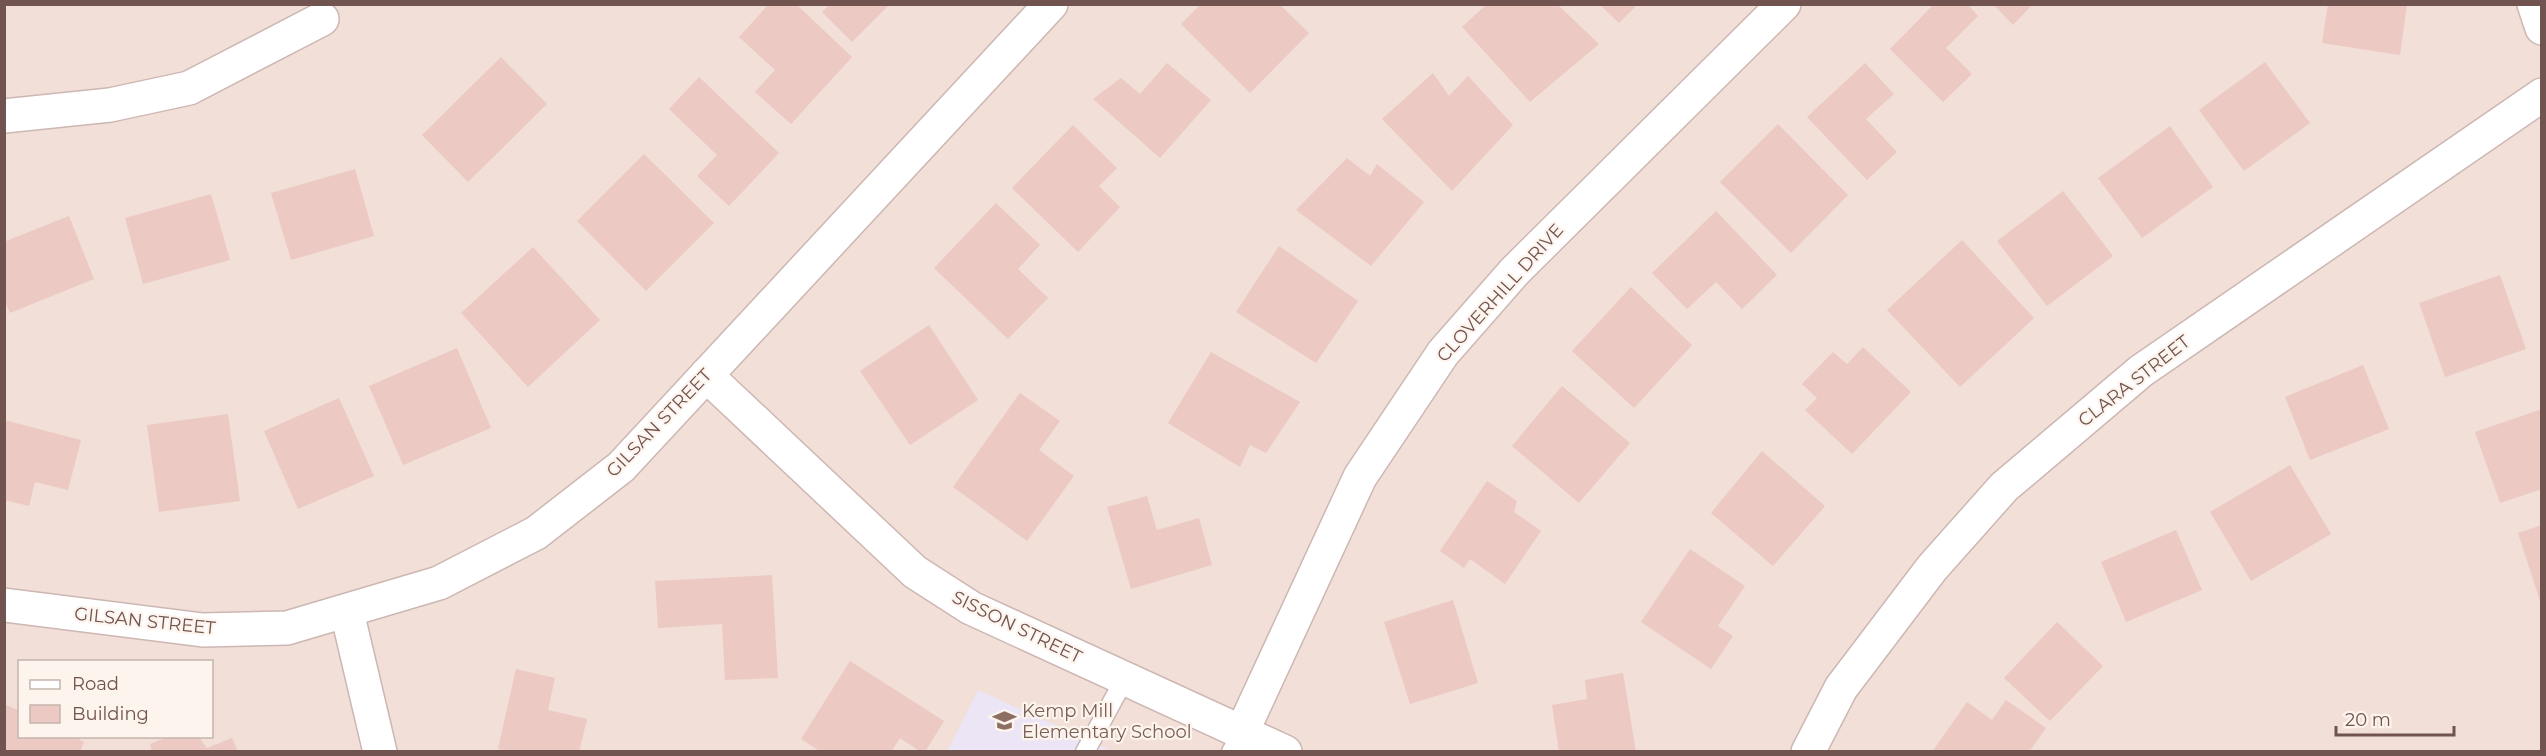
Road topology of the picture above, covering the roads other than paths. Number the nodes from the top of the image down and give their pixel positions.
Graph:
1 (1051, 4) edge
2 (1784, 4) edge
3 (2534, 4) edge
4 (322, 19) dead end
5 (2541, 28) edge
6 (2541, 95) edge
7 (4, 116) edge
8 (706, 375) junction
9 (4, 605) edge
10 (347, 612) junction
11 (1125, 678) junction
12 (1236, 742) edge
13 (380, 752) edge
14 (1085, 752) edge
15 (1285, 752) edge
16 (1808, 752) edge

1 - 8 street, GILSAN STREET
2 - 12 street, CLOVERHILL DRIVE
3 - 5 street
4 - 7 street
6 - 16 street, CLARA STREET
8 - 10 street, GILSAN STREET
8 - 11 street, SISSON STREET
9 - 10 street, GILSAN STREET
10 - 13 street
11 - 12 street, SISSON STREET
11 - 14 lane
12 - 15 street, SISSON STREET

